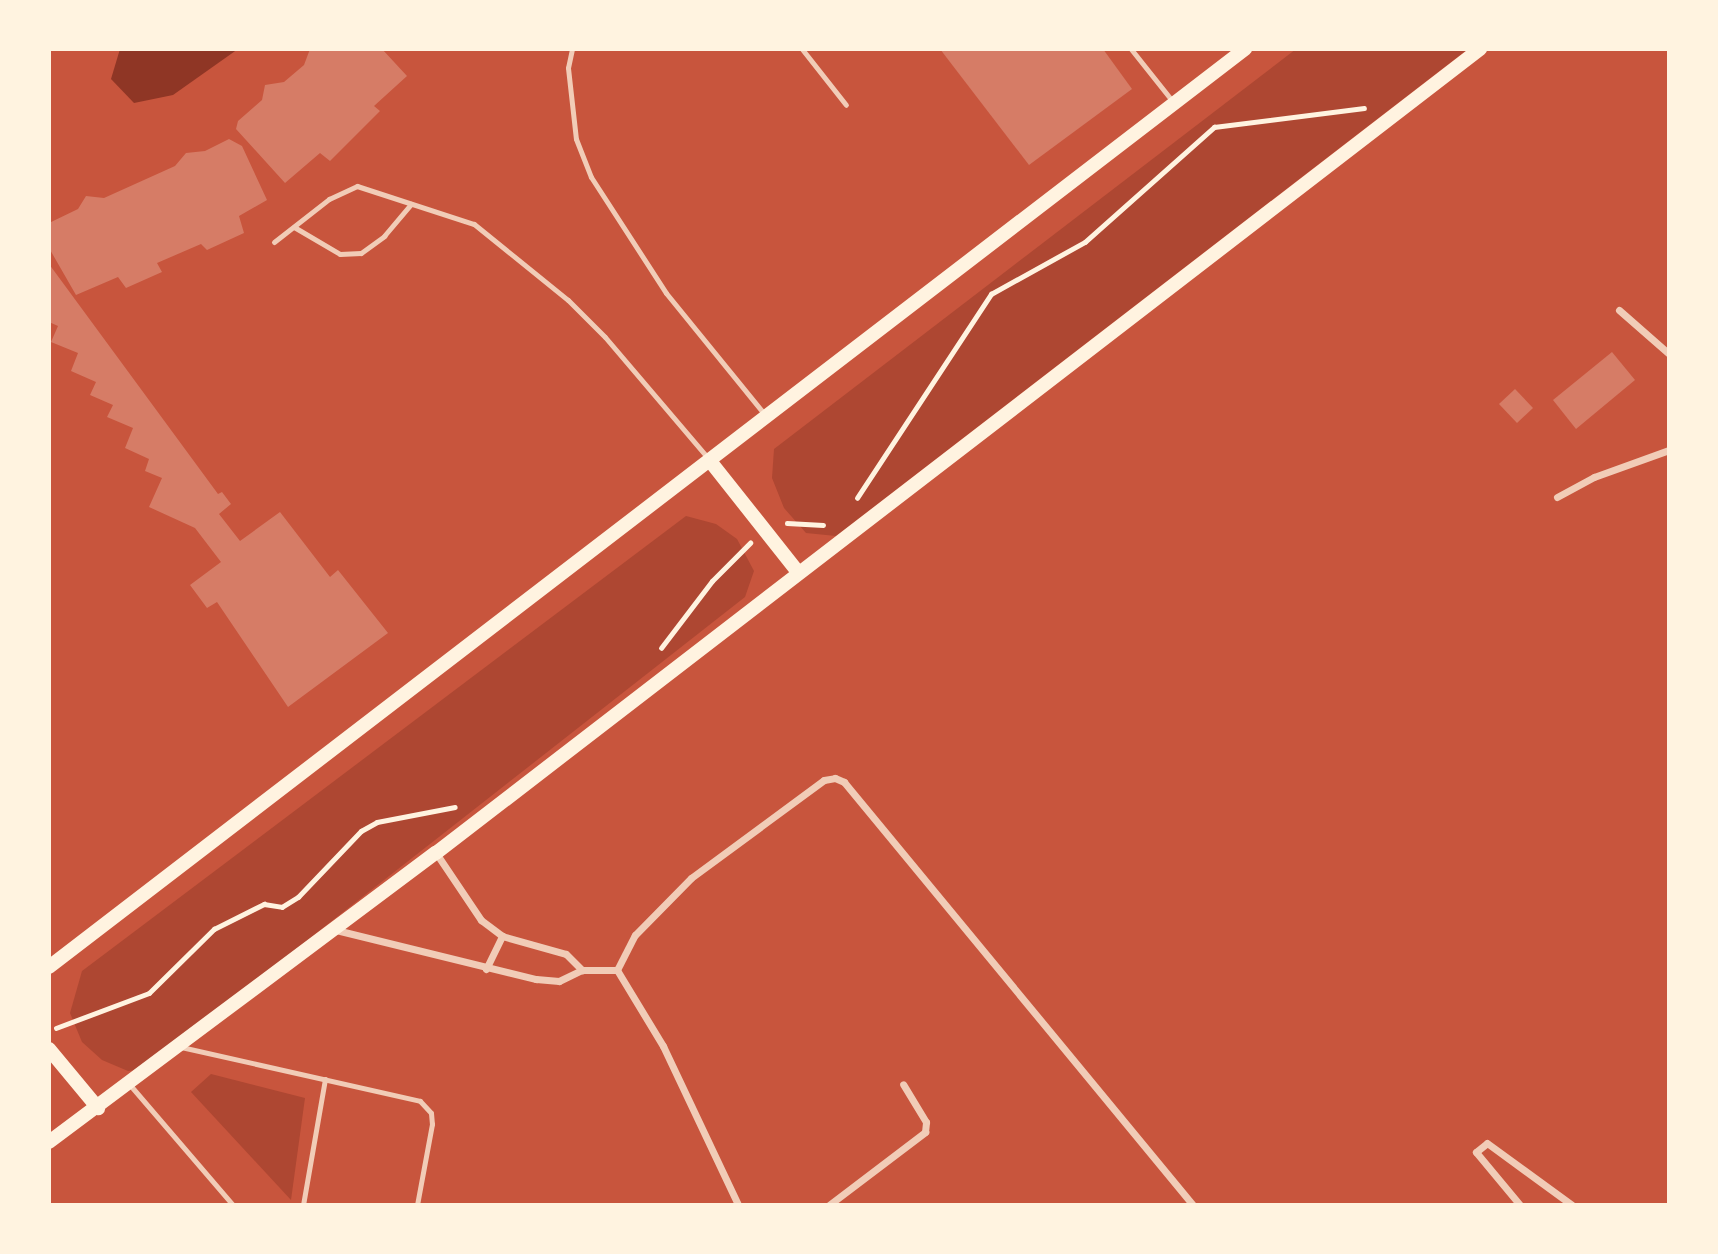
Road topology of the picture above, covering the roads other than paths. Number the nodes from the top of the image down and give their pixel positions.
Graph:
1 (572, 49) edge
2 (802, 49) edge
3 (1131, 49) edge
4 (1245, 49) edge
5 (1480, 50) edge
6 (1174, 103) junction
7 (846, 105) dead end
8 (411, 204) junction
9 (294, 227) junction
10 (274, 242) dead end
11 (1619, 310) dead end
12 (1669, 354) edge
13 (767, 418) junction
14 (1669, 450) edge
15 (710, 461) junction
16 (1557, 497) dead end
17 (798, 572) junction
18 (436, 853) junction
19 (332, 929) junction
20 (502, 936) junction
21 (49, 967) edge
22 (486, 969) junction
23 (582, 970) junction
24 (617, 970) junction
25 (181, 1047) junction
26 (49, 1049) edge
27 (325, 1079) junction
28 (903, 1084) dead end
29 (130, 1085) junction
30 (98, 1108) junction
31 (49, 1142) edge
32 (233, 1205) edge
33 (303, 1205) edge
34 (417, 1205) edge
35 (738, 1205) edge
36 (830, 1205) edge
37 (1193, 1205) edge
38 (1520, 1205) edge
39 (1572, 1205) edge

1 - 13 lane
2 - 7 lane
3 - 6 lane
4 - 6 main road
5 - 17 main road
6 - 13 main road
8 - 9 lane
8 - 9 lane
8 - 15 lane
9 - 10 lane
11 - 12 street
13 - 15 main road
14 - 16 street
15 - 17 main road
15 - 21 main road
17 - 18 main road
18 - 19 main road
18 - 20 street
19 - 22 street
19 - 25 main road
20 - 22 street
20 - 23 street
22 - 23 street
23 - 24 street
24 - 35 street
24 - 37 street
25 - 27 lane
25 - 29 main road
26 - 30 main road
27 - 33 lane
27 - 34 lane
28 - 36 street
29 - 30 main road
29 - 32 lane
30 - 31 main road
38 - 39 street

